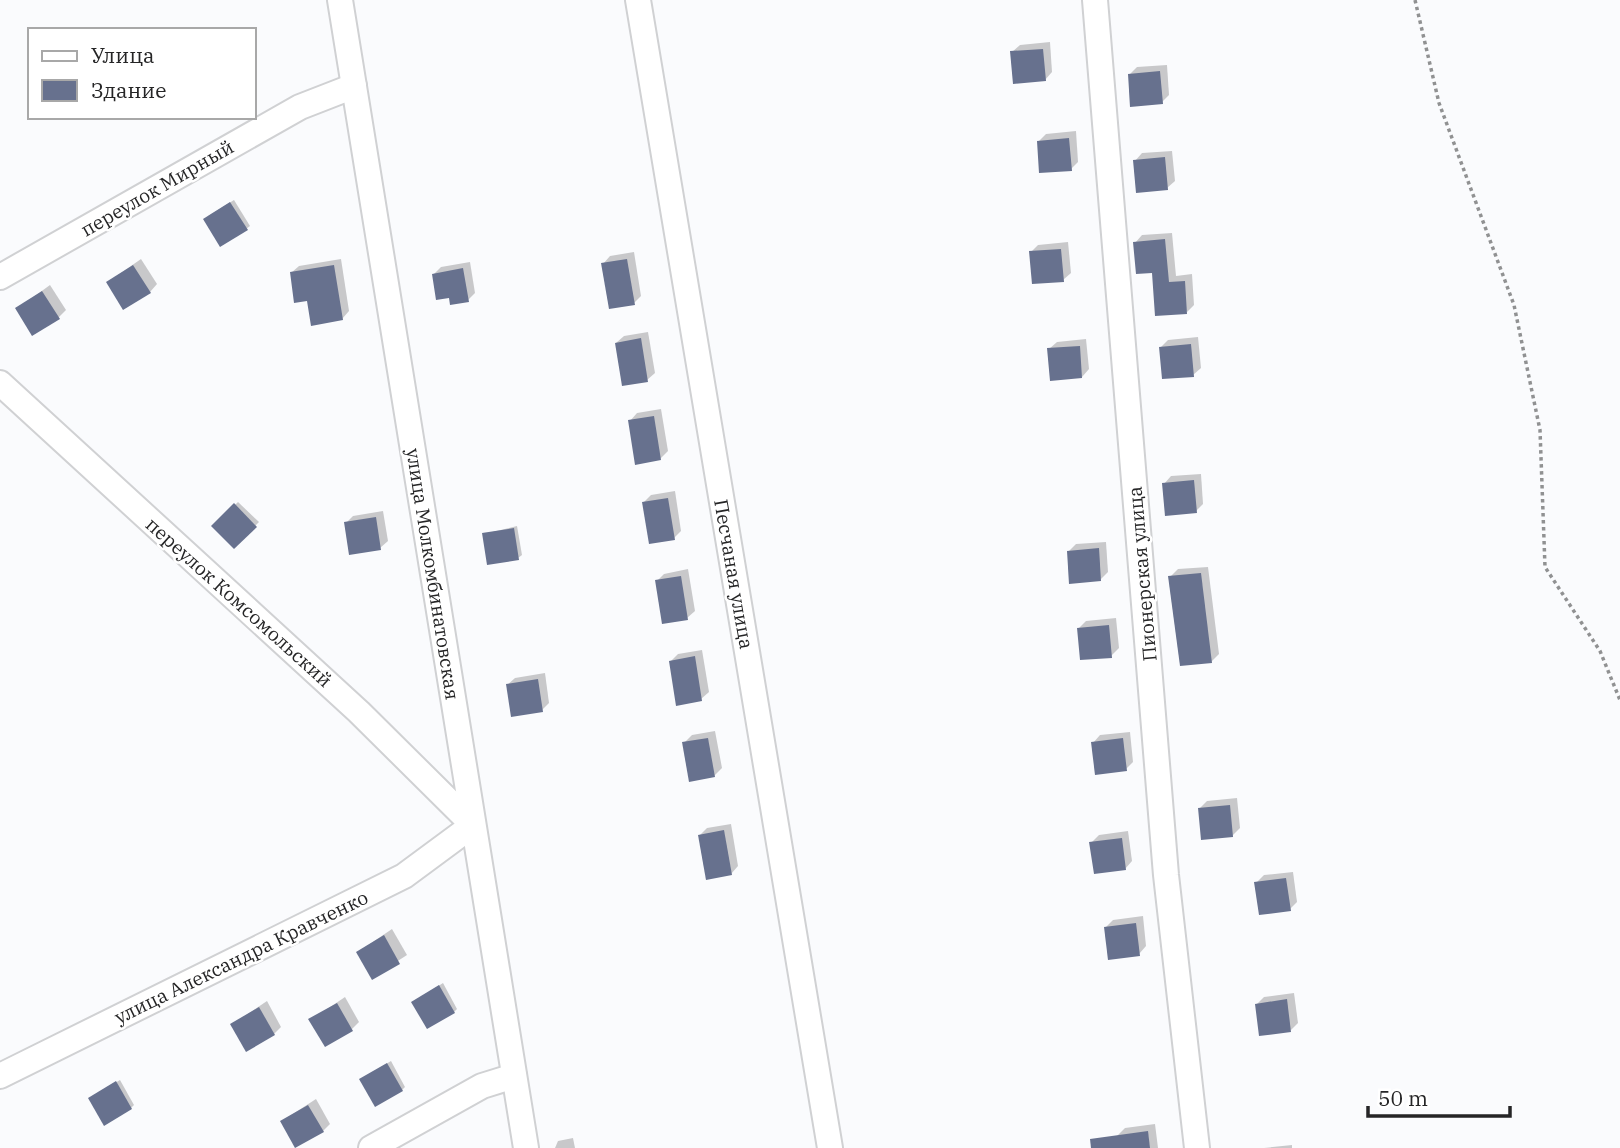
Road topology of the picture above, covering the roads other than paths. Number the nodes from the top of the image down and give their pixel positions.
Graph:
1 (340, 0) edge
2 (638, 0) edge
3 (1095, 0) edge
4 (354, 86) junction
5 (0, 277) edge
6 (0, 383) edge
7 (473, 825) junction
8 (0, 1076) edge
9 (514, 1076) junction
10 (371, 1148) edge
11 (526, 1148) edge
12 (830, 1148) edge
13 (1198, 1148) edge

1 - 4 street, улица Молкомбинатовская
2 - 12 street, Песчаная улица
3 - 13 street, Пионерская улица
4 - 5 street, переулок Мирный
4 - 7 street, улица Молкомбинатовская
6 - 7 street, переулок Комсомольский
7 - 8 street, улица Александра Кравченко
7 - 9 street, улица Молкомбинатовская
9 - 10 street
9 - 11 street, улица Молкомбинатовская

